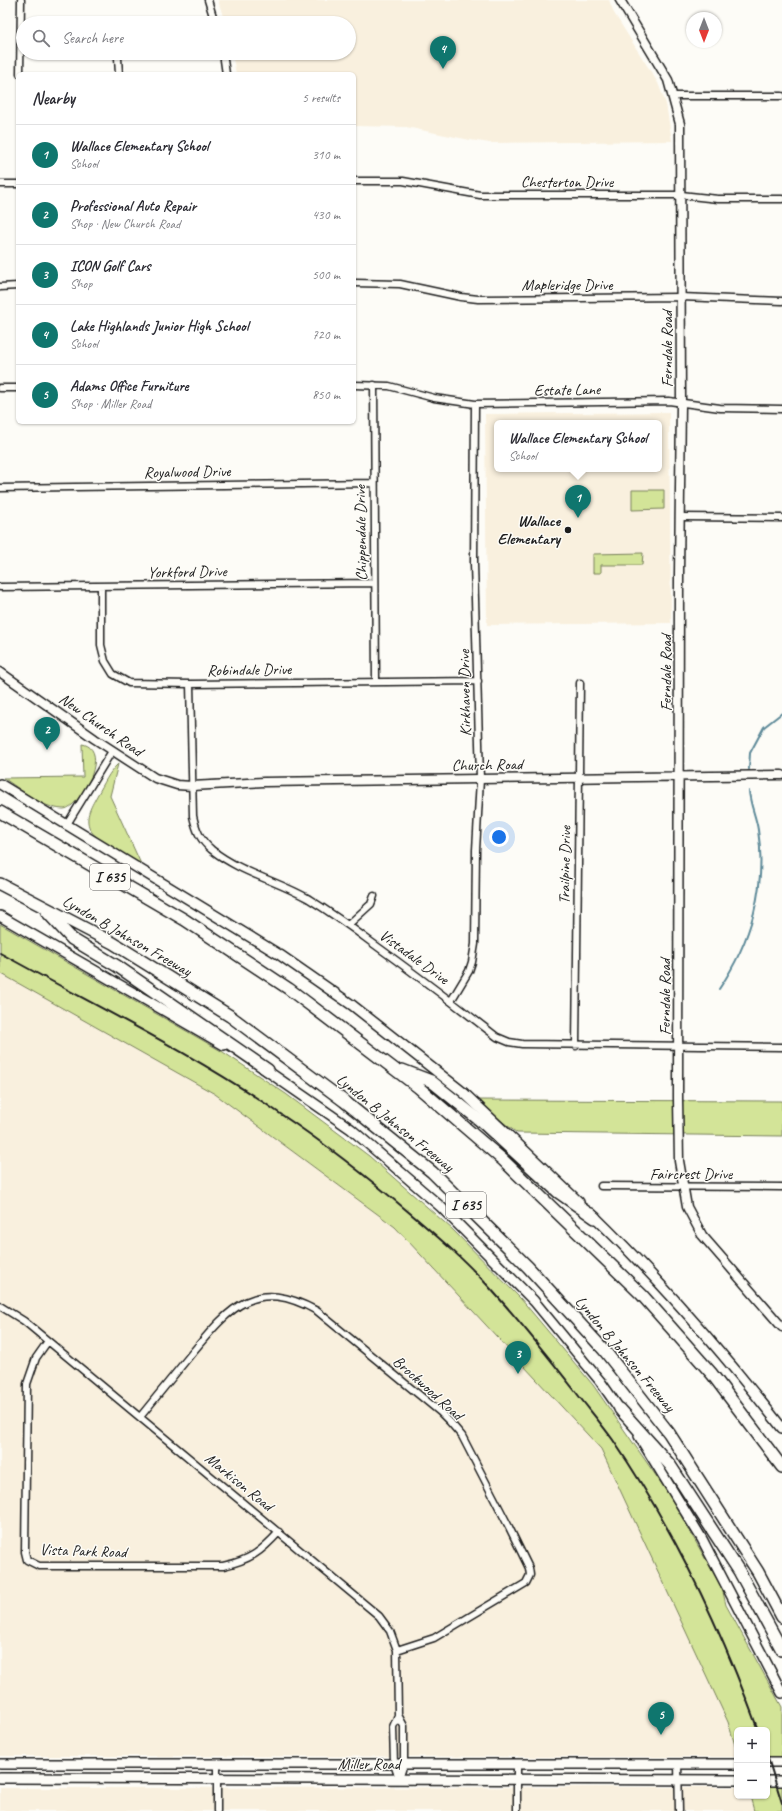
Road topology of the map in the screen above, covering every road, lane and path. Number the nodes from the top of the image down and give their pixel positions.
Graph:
1 (21, 0) edge
2 (208, 0) edge
3 (620, 0) edge
4 (21, 16) edge
5 (213, 16) edge
6 (21, 60) edge
7 (118, 60) edge
8 (224, 60) edge
9 (20, 72) edge
10 (119, 72) edge
11 (226, 72) edge
12 (674, 96) junction
13 (782, 96) edge
14 (356, 181) edge
15 (0, 184) edge
16 (16, 184) edge
17 (681, 195) junction
18 (782, 199) edge
19 (356, 283) edge
20 (16, 286) edge
21 (0, 287) edge
22 (681, 297) junction
23 (782, 301) edge
24 (374, 384) junction
25 (356, 385) edge
26 (0, 388) edge
27 (16, 388) edge
28 (681, 403) junction
29 (475, 404) junction
30 (782, 409) edge
31 (373, 483) junction
32 (0, 488) edge
33 (680, 517) junction
34 (782, 518) edge
35 (375, 584) junction
36 (101, 586) junction
37 (0, 587) edge
38 (0, 672) edge
39 (478, 681) junction
40 (376, 682) junction
41 (190, 684) junction
42 (580, 684) dead end
43 (112, 751) junction
44 (782, 776) edge
45 (680, 777) junction
46 (579, 778) junction
47 (480, 779) junction
48 (0, 784) edge
49 (192, 786) junction
50 (0, 812) edge
51 (66, 826) junction
52 (0, 884) edge
53 (374, 896) dead end
54 (42, 906) junction
55 (0, 916) edge
56 (348, 925) junction
57 (451, 1001) junction
58 (576, 1046) junction
59 (678, 1047) junction
60 (782, 1047) edge
61 (395, 1068) junction
62 (268, 1070) junction
63 (601, 1186) dead end
64 (682, 1187) junction
65 (782, 1187) edge
66 (595, 1218) junction
67 (0, 1306) edge
68 (782, 1327) edge
69 (48, 1342) junction
70 (620, 1409) junction
71 (140, 1417) junction
72 (782, 1428) edge
73 (782, 1468) edge
74 (279, 1532) junction
75 (782, 1617) edge
76 (397, 1650) junction
77 (782, 1650) edge
78 (782, 1693) edge
79 (398, 1715) junction
80 (770, 1762) edge
81 (782, 1762) edge
82 (0, 1764) edge
83 (217, 1764) junction
84 (394, 1764) junction
85 (404, 1764) junction
86 (517, 1764) junction
87 (678, 1764) junction
88 (734, 1764) edge
89 (0, 1778) edge
90 (217, 1778) junction
91 (399, 1779) junction
92 (517, 1779) junction
93 (678, 1779) junction
94 (734, 1780) edge
95 (770, 1781) edge
96 (782, 1781) edge
97 (217, 1811) edge
98 (517, 1811) edge
99 (679, 1811) edge

1 - 4 street
2 - 5 street
3 - 12 street, Ferndale Road
6 - 9 street
7 - 10 street
8 - 11 street
12 - 13 street
12 - 17 street, Ferndale Road
14 - 17 street, Chesterton Drive
15 - 16 street
17 - 18 street, Chesterton Drive
17 - 22 street, Ferndale Road
19 - 22 street, Mapleridge Drive
20 - 21 street
22 - 23 street, Mapleridge Drive
22 - 28 street, Ferndale Road
24 - 25 street, Estate Lane
24 - 29 street, Estate Lane
24 - 31 street, Chippendale Drive
26 - 27 street
28 - 29 street, Estate Lane
28 - 30 street, Estate Lane
28 - 33 street, Ferndale Road
29 - 39 street, Kirkhaven Drive
31 - 32 street, Royalwood Drive
31 - 35 street, Chippendale Drive
33 - 34 street
33 - 45 street, Ferndale Road
35 - 36 street, Yorkford Drive
35 - 40 street, Chippendale Drive
36 - 37 street, Yorkford Drive
36 - 41 street, Robindale Drive
38 - 43 street, New Church Road
39 - 40 street, Robindale Drive
39 - 47 street, Kirkhaven Drive
40 - 41 street, Robindale Drive
41 - 49 street, Vistadale Drive
42 - 46 street, Trailpine Drive
43 - 49 street, New Church Road
43 - 51 street
44 - 45 street, Church Road
45 - 46 street, Church Road
45 - 59 street, Ferndale Road
46 - 47 street, Church Road
46 - 58 street, Trailpine Drive
47 - 49 street, Church Road
47 - 57 street, Kirkhaven Drive
48 - 51 main road
49 - 56 street, Vistadale Drive
50 - 61 highway, I 635
51 - 66 main road
52 - 54 highway, Lyndon B Johnson Freeway / I 635
53 - 56 street
54 - 62 highway
54 - 75 highway, Lyndon B Johnson Freeway / I 635
55 - 62 main road
56 - 57 street, Vistadale Drive
57 - 58 street, Vistadale Drive
58 - 59 street, Vistadale Drive
59 - 60 street, Vistadale Drive
59 - 64 street, Ferndale Road
61 - 66 highway
61 - 73 highway, I 635
62 - 70 main road
63 - 64 street, Faircrest Drive
64 - 65 street, Faircrest Drive
64 - 68 street, Ferndale Road
66 - 72 main road
67 - 69 street, Markison Road
69 - 71 street, Markison Road
69 - 74 street, Vista Park Road
70 - 77 highway
70 - 78 main road
71 - 74 street, Markison Road
71 - 76 street, Brockwood Road
74 - 76 street, Markison Road
76 - 79 street, Markison Road
79 - 84 street, Markison Road
79 - 85 street, Markison Road
80 - 81 main road
82 - 83 main road, Miller Road
83 - 84 main road, Miller Road
83 - 90 street
84 - 85 main road, Miller Road
84 - 91 street, Markison Road
85 - 86 main road, Miller Road
85 - 91 street, Markison Road
86 - 87 main road, Miller Road
86 - 92 street
87 - 88 main road, Miller Road
87 - 93 street
89 - 90 main road, Miller Road
90 - 91 main road, Miller Road
90 - 97 street
91 - 92 main road, Miller Road
92 - 93 main road, Miller Road
92 - 98 street
93 - 94 main road, Miller Road
93 - 99 street
95 - 96 main road

